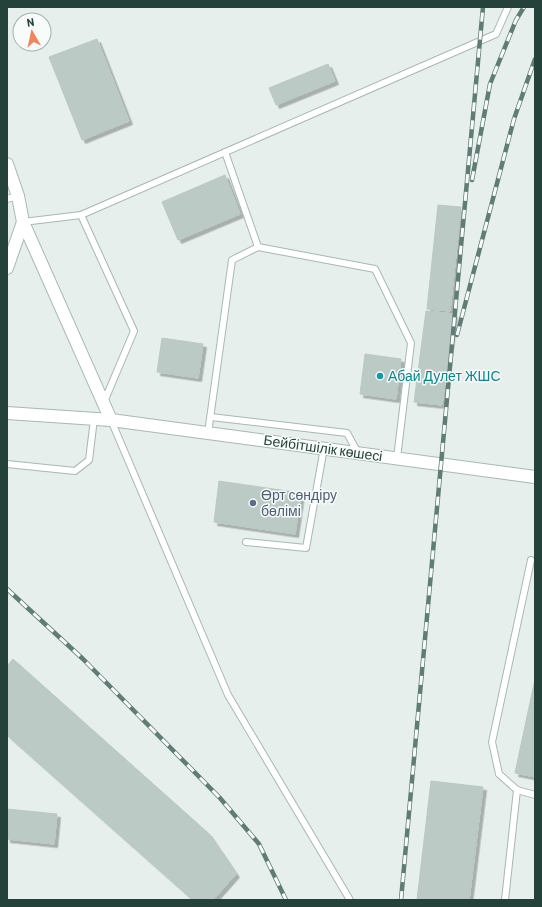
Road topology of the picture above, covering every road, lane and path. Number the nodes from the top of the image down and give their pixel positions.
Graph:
1 (508, 7) edge
2 (225, 152) junction
3 (7, 164) edge
4 (12, 198) edge
5 (81, 215) junction
6 (23, 222) junction
7 (258, 247) junction
8 (7, 268) edge
9 (104, 402) junction
10 (7, 413) edge
11 (211, 417) junction
12 (94, 419) junction
13 (111, 420) junction
14 (208, 433) junction
15 (324, 448) junction
16 (358, 453) junction
17 (397, 458) junction
18 (7, 464) edge
19 (535, 477) edge
20 (246, 542) dead end
21 (531, 560) dead end
22 (517, 790) junction
23 (535, 795) edge
24 (350, 900) edge
25 (505, 900) edge

1 - 2 lane
2 - 5 lane
2 - 7 lane
3 - 4 street
4 - 6 street
5 - 6 lane
5 - 9 lane
6 - 8 street
6 - 9 street
7 - 11 lane
7 - 17 lane
9 - 13 street
10 - 12 street, Бейбітшілік көшесі
11 - 14 lane
11 - 16 lane
12 - 13 street, Бейбітшілік көшесі
12 - 18 lane
13 - 14 street, Бейбітшілік көшесі
13 - 24 lane
14 - 15 street, Бейбітшілік көшесі
15 - 16 street, Бейбітшілік көшесі
15 - 20 lane
16 - 17 street, Бейбітшілік көшесі
17 - 19 street, Бейбітшілік көшесі
21 - 22 lane
22 - 23 lane
22 - 25 lane

